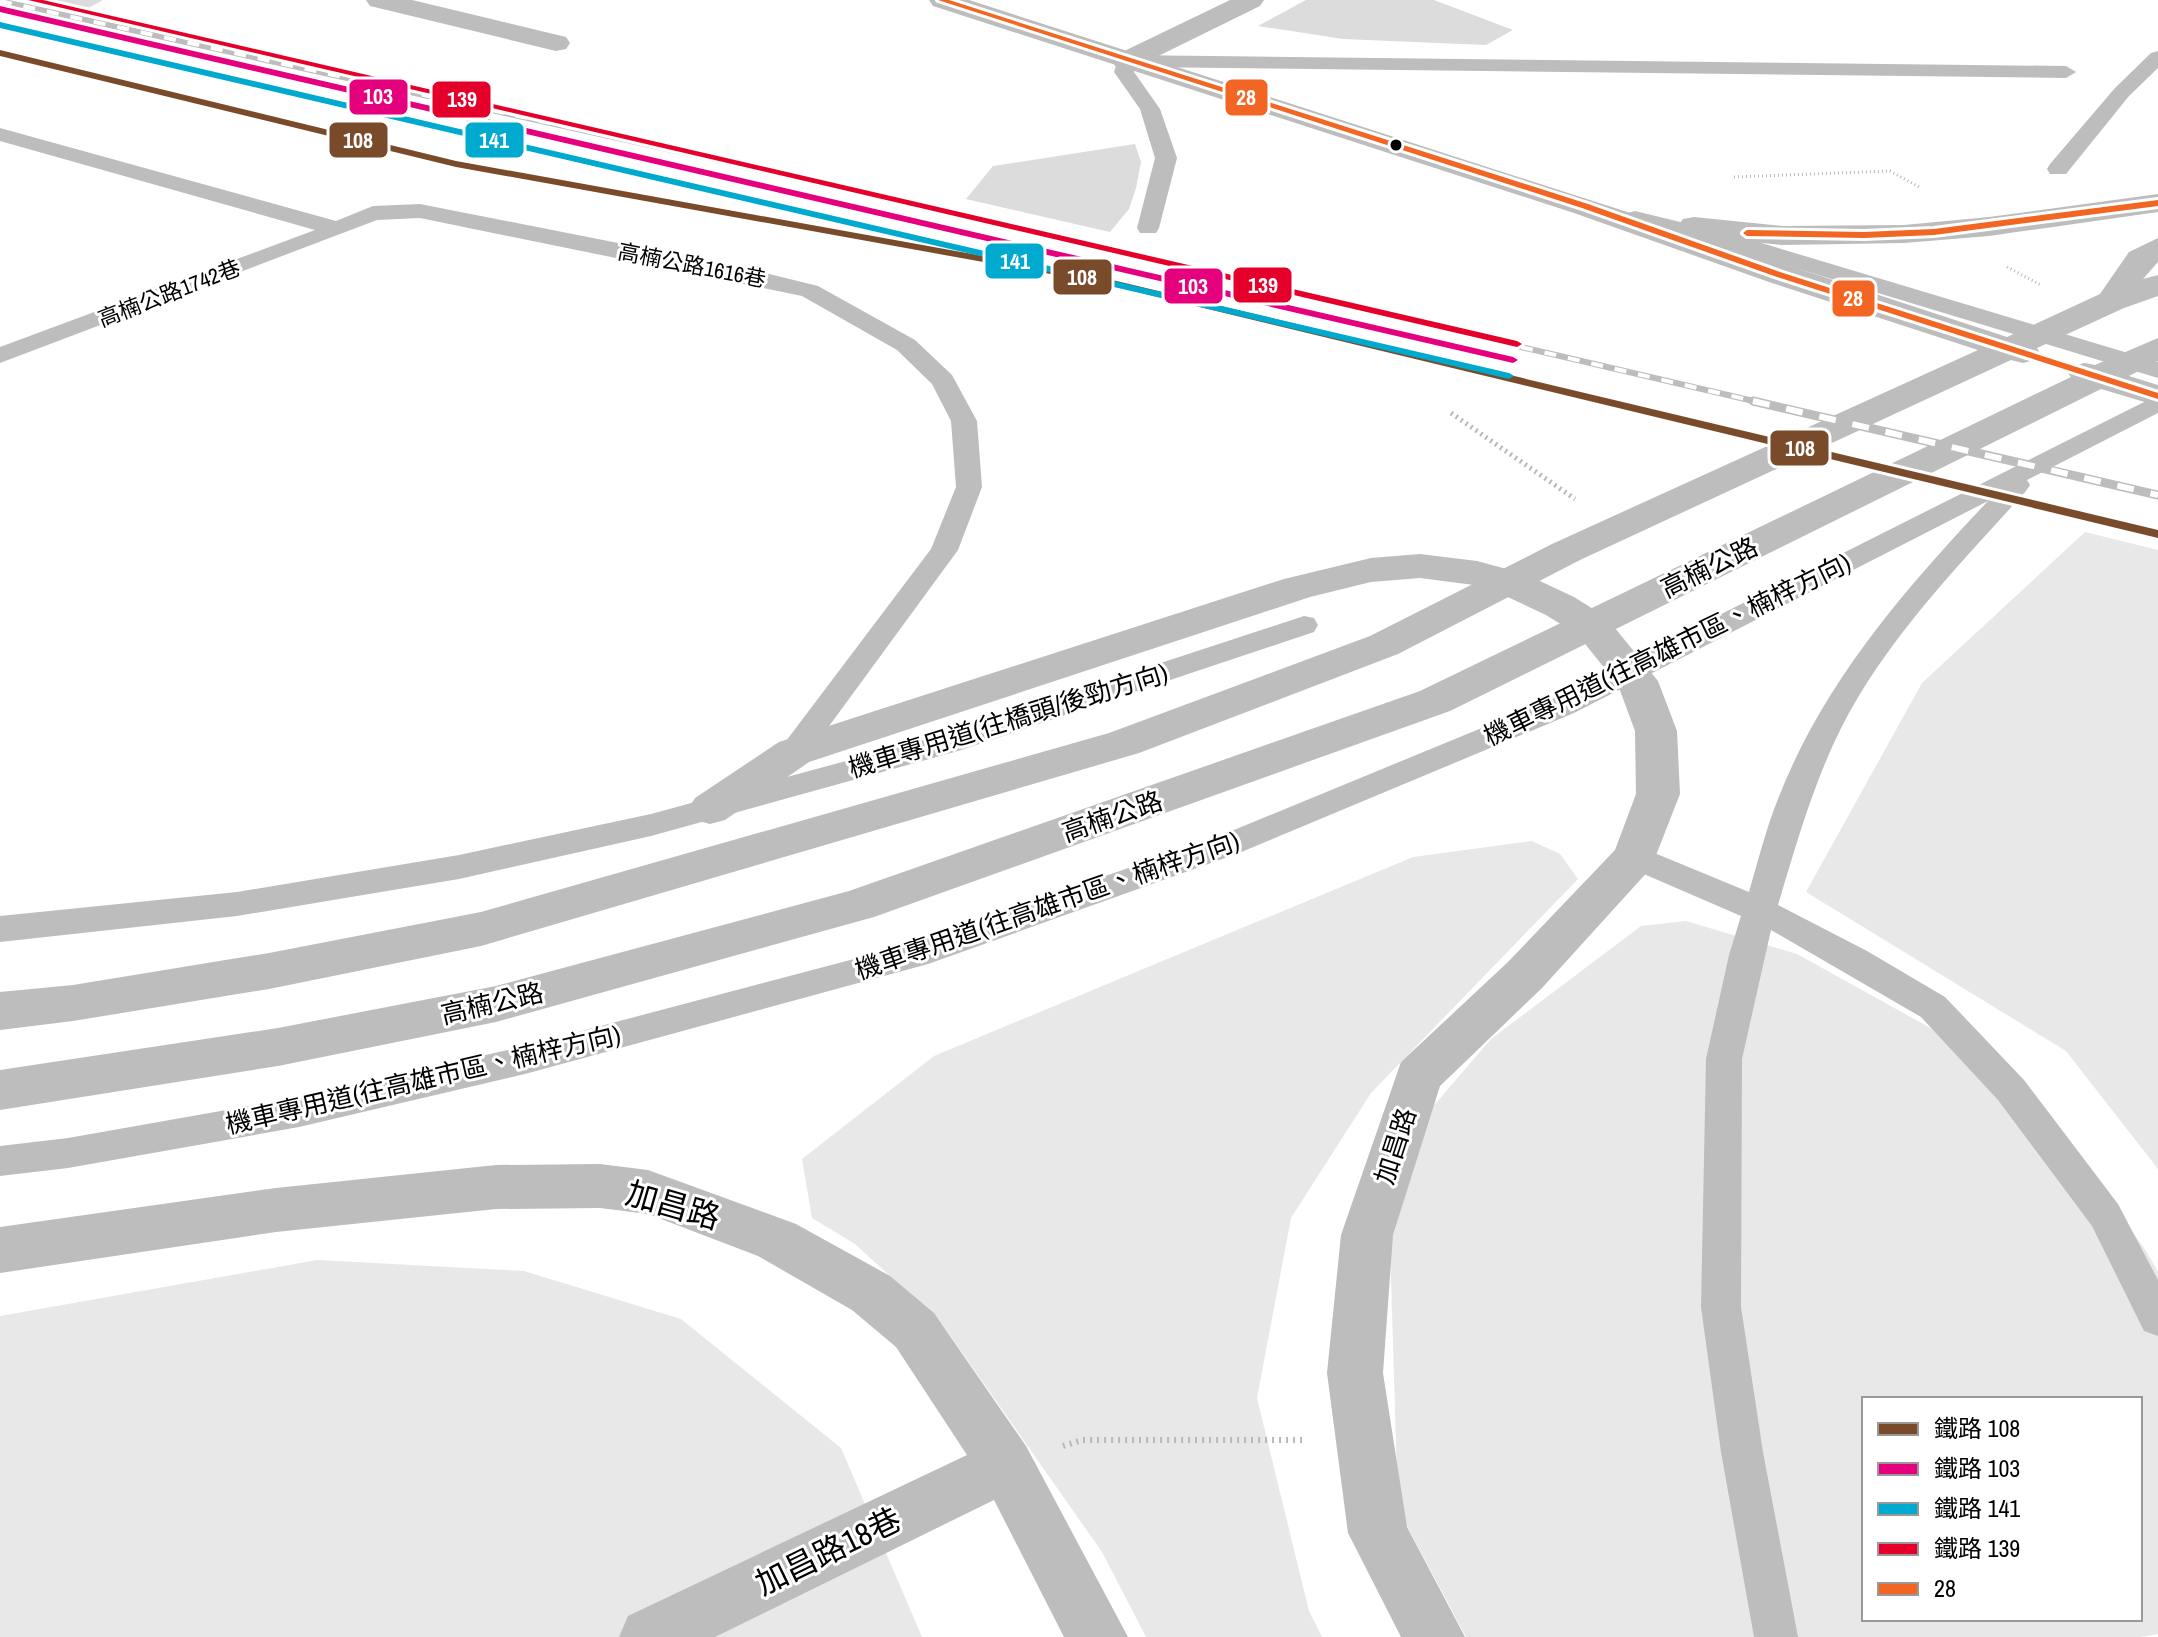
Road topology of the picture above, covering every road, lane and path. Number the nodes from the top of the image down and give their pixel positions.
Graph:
1 (379, 0) edge
2 (942, 0) edge
3 (1251, 0) edge
4 (556, 43) dead end
5 (2158, 57) edge
6 (1126, 61) junction
7 (2066, 72) dead end
8 (0, 134) edge
9 (2058, 169) dead end
10 (1890, 171) dead end
11 (1734, 177) dead end
12 (2158, 203) edge
13 (1585, 206) junction
14 (1148, 228) dead end
15 (338, 229) junction
16 (2158, 248) edge
17 (2158, 285) edge
18 (2112, 301) junction
19 (2158, 348) edge
20 (0, 356) edge
21 (2158, 370) edge
22 (2158, 396) edge
23 (2158, 403) edge
24 (1451, 413) dead end
25 (2032, 468) junction
26 (1579, 502) dead end
27 (1304, 625) dead end
28 (794, 752) junction
29 (710, 809) junction
30 (1635, 857) junction
31 (0, 929) edge
32 (0, 1011) edge
33 (0, 1090) edge
34 (0, 1161) edge
35 (0, 1250) edge
36 (2158, 1319) edge
37 (1365, 1440) junction
38 (1006, 1465) junction
39 (650, 1637) edge
40 (1097, 1637) edge
41 (1434, 1637) edge
42 (1776, 1637) edge

1 - 4 main road
2 - 6 main road
3 - 6 main road
5 - 9 lane
6 - 7 lane
6 - 13 main road
6 - 14 lane
8 - 15 lane
10 - 11 path
12 - 13 main road
13 - 21 lane
13 - 22 main road
15 - 20 lane, 高楠公路1742巷
15 - 28 lane, 高楠公路1616巷
16 - 18 main road
17 - 18 main road
18 - 32 main road
19 - 33 main road, 高楠公路
23 - 25 lane, 機車專用道(往高雄市區、楠梓方向)
24 - 26 path
25 - 34 lane, 機車專用道(往高雄市區、楠梓方向)
25 - 42 lane, 機車專用道(往高雄市區、楠梓方向)
27 - 29 lane, 機車專用道(往橋頭/後勁方向)
28 - 29 main road, 加昌路
28 - 30 main road, 加昌路
29 - 31 lane
30 - 36 lane
30 - 37 main road, 加昌路
35 - 38 main road, 加昌路
37 - 38 path
37 - 41 main road, 加昌路
38 - 39 main road, 加昌路18巷
38 - 40 main road, 加昌路

